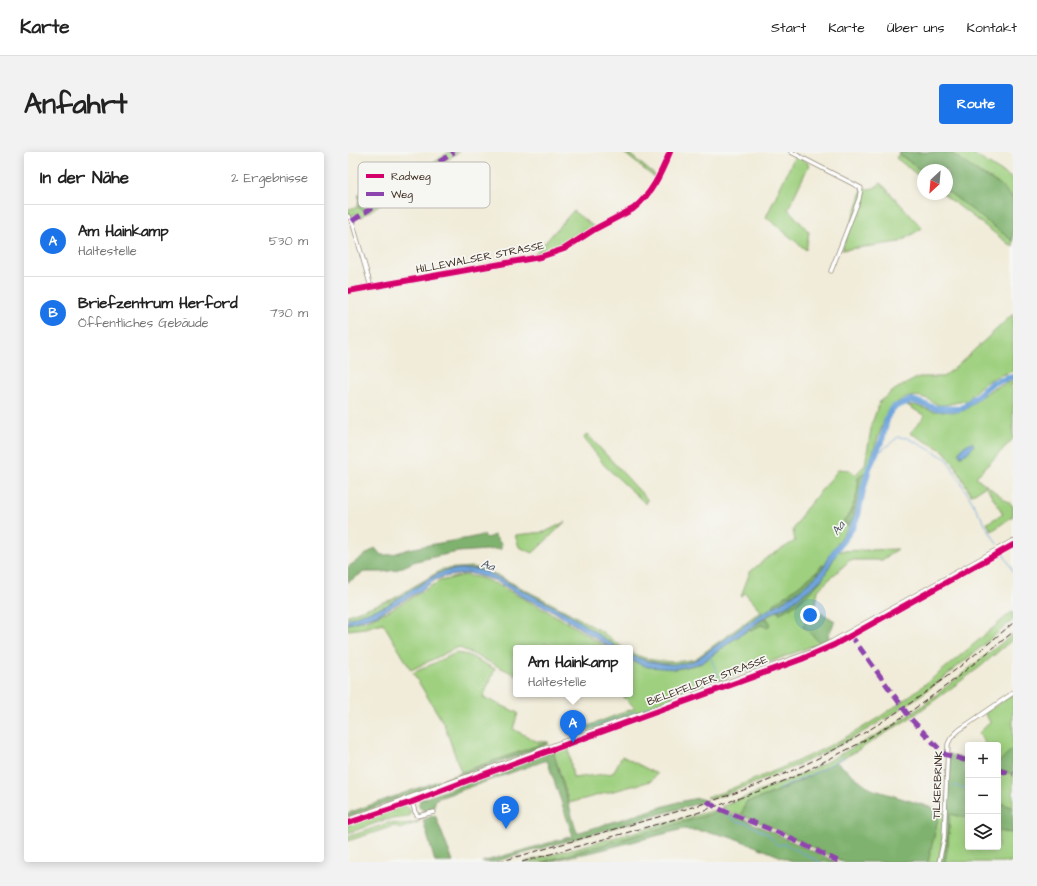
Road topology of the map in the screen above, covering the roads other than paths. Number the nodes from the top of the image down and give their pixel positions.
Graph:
1 (670, 152) edge
2 (791, 152) edge
3 (348, 216) edge
4 (352, 221) junction
5 (348, 225) edge
6 (831, 271) dead end
7 (371, 287) junction
8 (348, 291) edge
9 (1013, 541) edge
10 (1013, 693) edge
11 (411, 798) junction
12 (434, 812) dead end
13 (348, 820) edge
14 (939, 862) edge

1 - 7 street, HILLEWALSER STRASSE
2 - 6 street
3 - 4 street
4 - 5 street
4 - 7 street
7 - 8 street, HILLEWALSER STRASSE
9 - 11 main road, BIELEFELDER STRASSE
10 - 14 street, TILKERBRINK
11 - 12 street
11 - 13 main road, BIELEFELDER STRASSE

